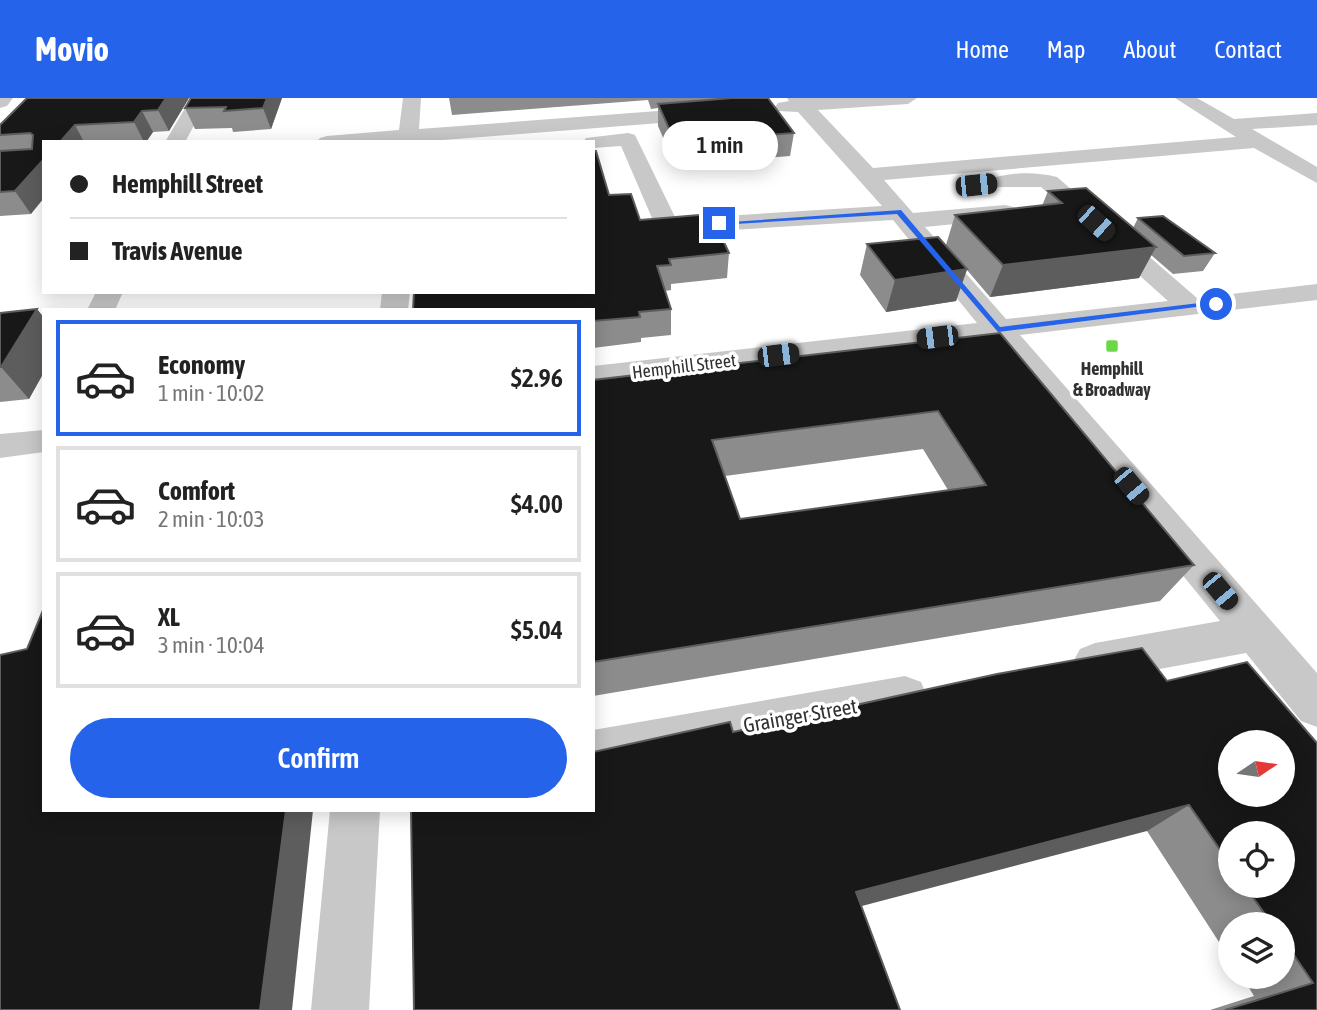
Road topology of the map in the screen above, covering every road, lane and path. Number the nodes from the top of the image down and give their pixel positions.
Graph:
1 (4, 98) edge
2 (200, 98) edge
3 (412, 98) edge
4 (908, 98) edge
5 (1184, 98) edge
6 (881, 99) edge
7 (0, 102) edge
8 (799, 102) edge
9 (672, 107) edge
10 (759, 109) edge
11 (731, 111) edge
12 (1317, 119) edge
13 (1230, 125) junction
14 (408, 139) edge
15 (176, 140) edge
16 (381, 140) edge
17 (595, 142) edge
18 (1265, 145) junction
19 (1306, 147) dead end
20 (1317, 176) edge
21 (889, 200) junction
22 (1005, 212) edge
23 (1317, 292) edge
24 (1191, 307) junction
25 (998, 329) junction
26 (595, 376) edge
27 (1255, 633) junction
28 (1050, 670) edge
29 (941, 690) edge
30 (1317, 706) edge
31 (619, 757) edge
32 (355, 812) edge
33 (340, 1010) edge

1 - 7 street
2 - 15 street
3 - 14 street
4 - 6 street
5 - 13 street
6 - 8 street
8 - 10 street
8 - 21 street
9 - 11 street
9 - 14 street
12 - 13 street
13 - 18 street
14 - 16 street
17 - 21 street
18 - 19 street
18 - 20 street
18 - 21 street
21 - 22 street
21 - 24 street
21 - 25 street
23 - 24 street, Hemphill Street
24 - 25 street, Hemphill Street
25 - 26 street, Hemphill Street
25 - 27 street
27 - 28 street
27 - 30 street
29 - 31 street, Grainger Street
32 - 33 street

